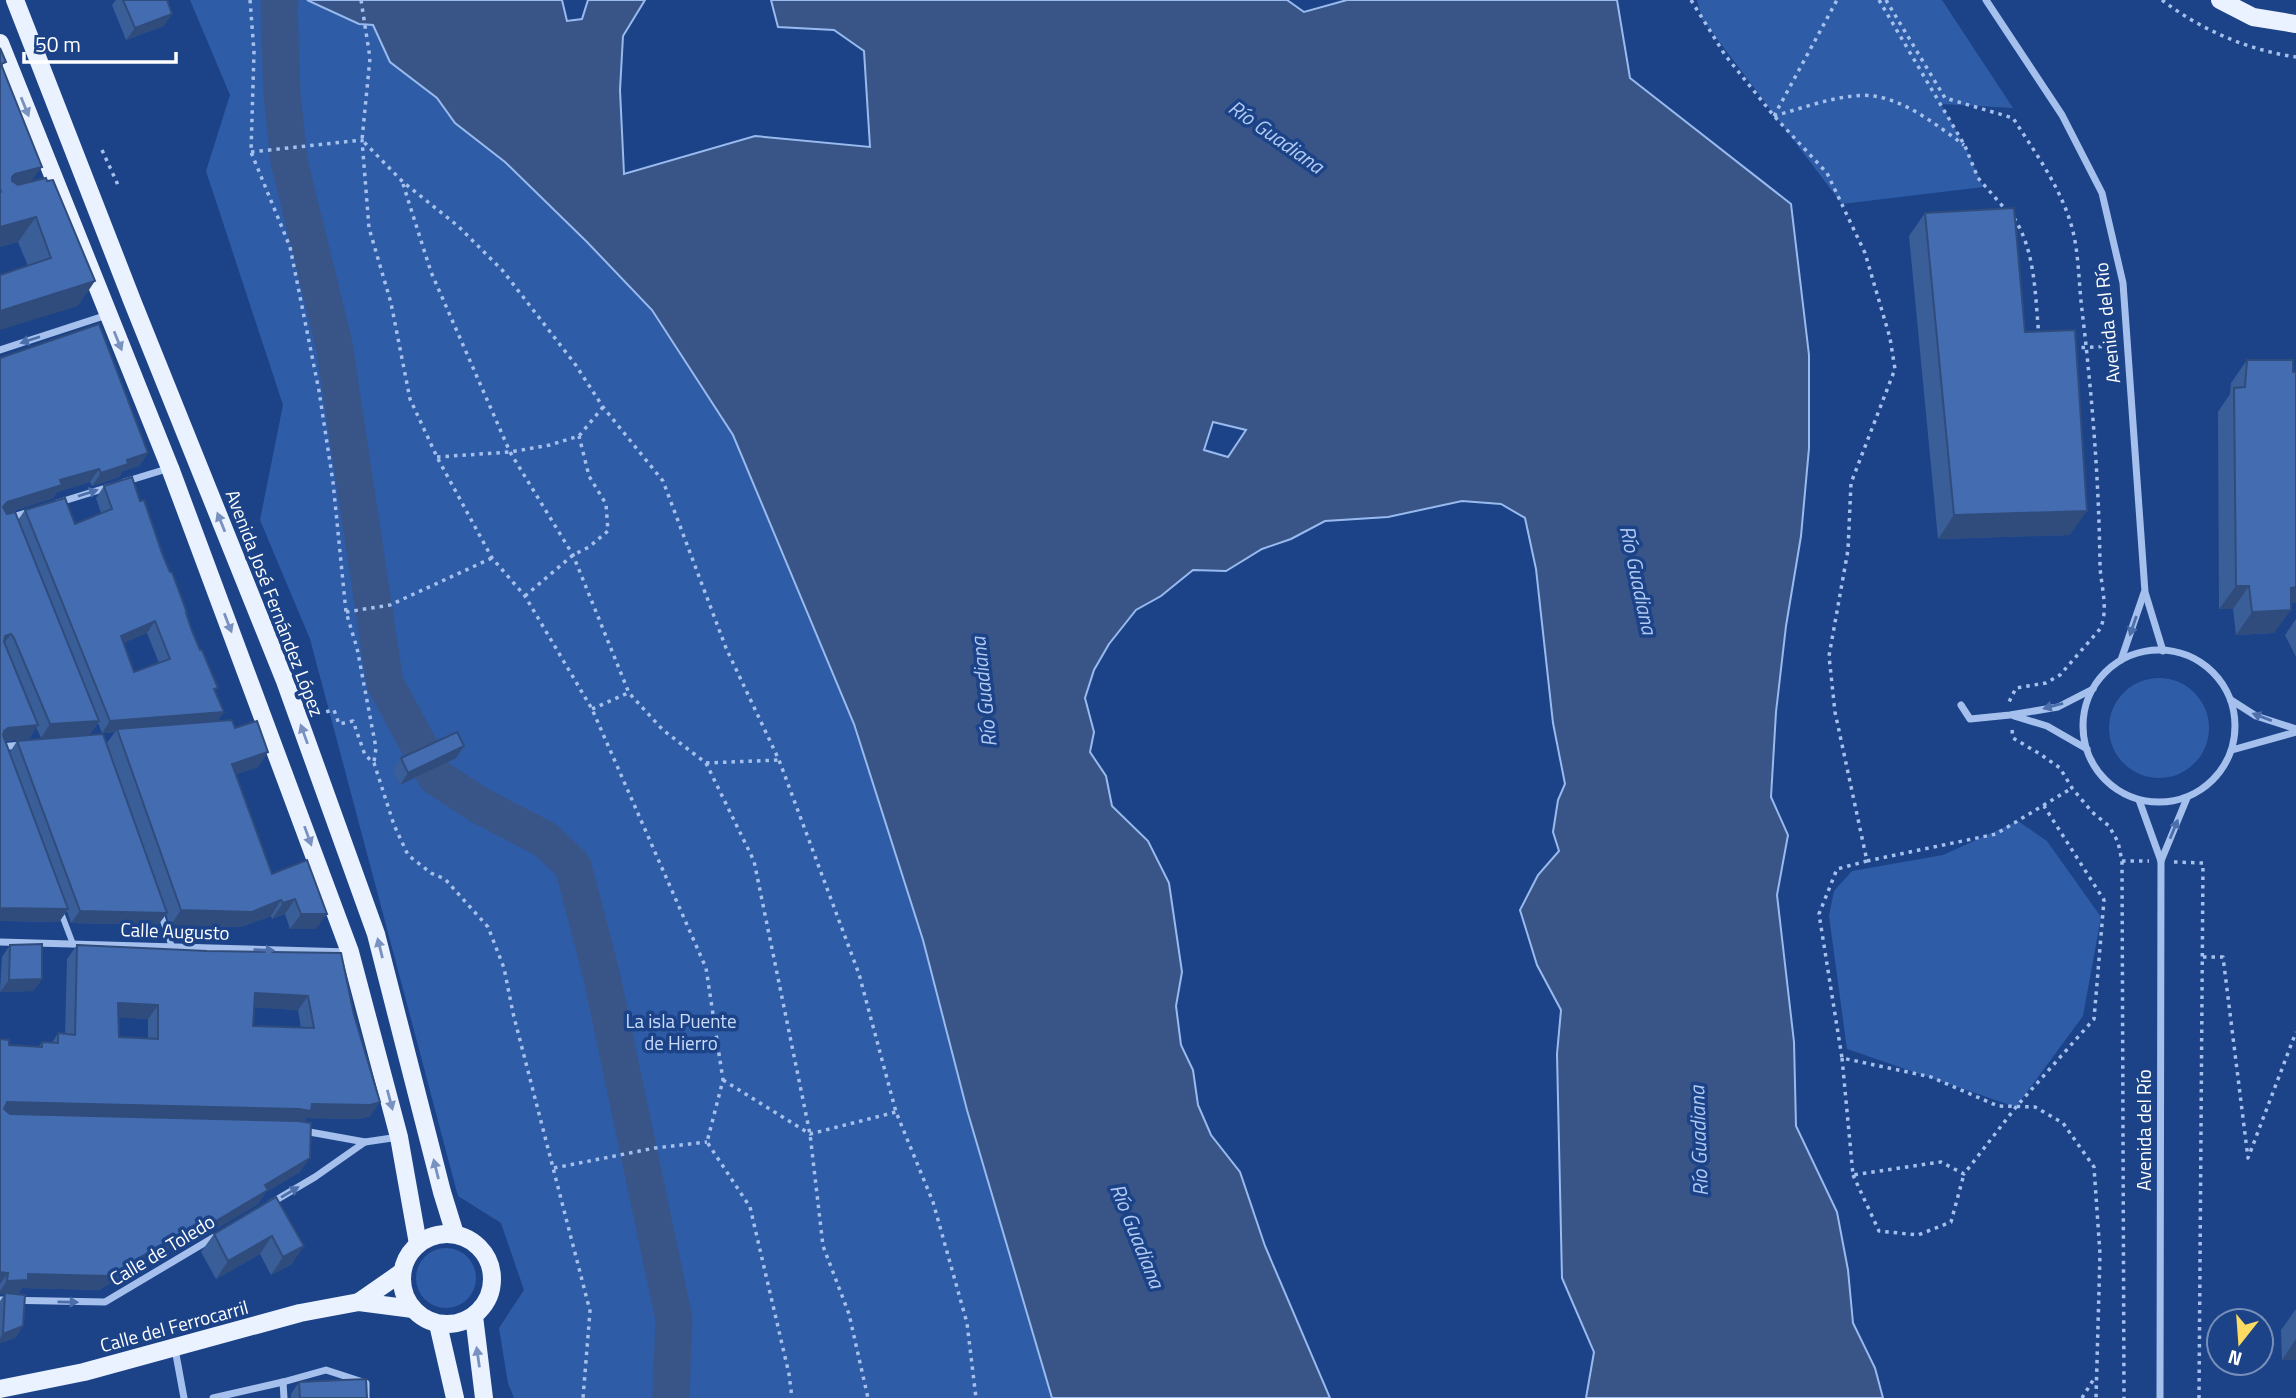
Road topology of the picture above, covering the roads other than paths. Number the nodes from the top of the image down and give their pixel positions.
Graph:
1 (15, 0) edge
2 (1986, 0) edge
3 (2220, 0) edge
4 (2296, 24) edge
5 (0, 43) edge
6 (107, 314) junction
7 (0, 350) edge
8 (170, 468) junction
9 (47, 506) edge
10 (35, 510) edge
11 (9, 519) junction
12 (0, 521) edge
13 (14, 531) edge
14 (2145, 592) junction
15 (2163, 651) junction
16 (2121, 660) junction
17 (2093, 689) junction
18 (2231, 700) junction
19 (1961, 705) dead end
20 (2010, 715) junction
21 (2296, 730) edge
22 (37, 744) edge
23 (0, 747) edge
24 (2087, 749) junction
25 (2232, 750) junction
26 (5, 759) edge
27 (2187, 797) junction
28 (2139, 800) junction
29 (2161, 861) junction
30 (59, 907) edge
31 (158, 908) edge
32 (0, 942) edge
33 (73, 944) junction
34 (172, 947) junction
35 (350, 952) junction
36 (289, 1129) edge
37 (399, 1137) junction
38 (365, 1142) junction
39 (268, 1205) edge
40 (222, 1233) edge
41 (455, 1234) junction
42 (418, 1244) junction
43 (402, 1272) junction
44 (0, 1300) edge
45 (359, 1302) junction
46 (413, 1309) junction
47 (474, 1316) junction
48 (438, 1324) junction
49 (175, 1348) junction
50 (283, 1382) junction
51 (0, 1389) edge
52 (184, 1398) edge
53 (213, 1398) edge
54 (284, 1398) edge
55 (366, 1398) edge
56 (455, 1398) edge
57 (484, 1398) edge
58 (2160, 1398) edge

41 -> 1 main road, Avenida José Fernández López
2 - 14 street, Avenida del Río
3 - 4 main road
5 -> 6 main road
6 -> 7 street
6 -> 8 main road
9 -> 8 street
8 -> 35 main road
10 - 11 street
11 - 12 street
11 - 13 street
14 - 15 street, Avenida del Río
14 -> 16 street, Avenida del Río
15 - 16 street
15 - 18 street
16 - 17 street
17 -> 20 street
17 - 24 street
21 -> 18 street
18 - 25 street
19 - 20 street
20 - 24 street
21 - 25 street
22 - 23 street
23 - 26 street
24 - 28 street
25 - 27 street
27 - 28 street
29 -> 27 street, Avenida del Río
28 - 29 street, Avenida del Río
29 - 58 street, Avenida del Río
30 - 33 street
31 - 34 street
32 - 33 street, Calle Augusto
33 - 34 street, Calle Augusto
34 -> 35 street, Calle Augusto
35 -> 37 main road
36 - 38 street
37 - 38 street
37 - 42 main road
39 -> 38 street
44 -> 40 street, Calle de Toledo
41 - 42 main road
41 - 47 main road
42 - 43 main road
43 - 45 main road, Calle del Ferrocarril
43 - 46 main road
45 - 46 main road, Calle del Ferrocarril
45 - 49 main road, Calle del Ferrocarril
46 - 48 main road
47 - 48 main road
57 -> 47 main road
48 - 56 main road
49 - 51 main road, Calle del Ferrocarril
49 - 52 street
50 - 53 street
50 - 54 street
50 - 55 street

